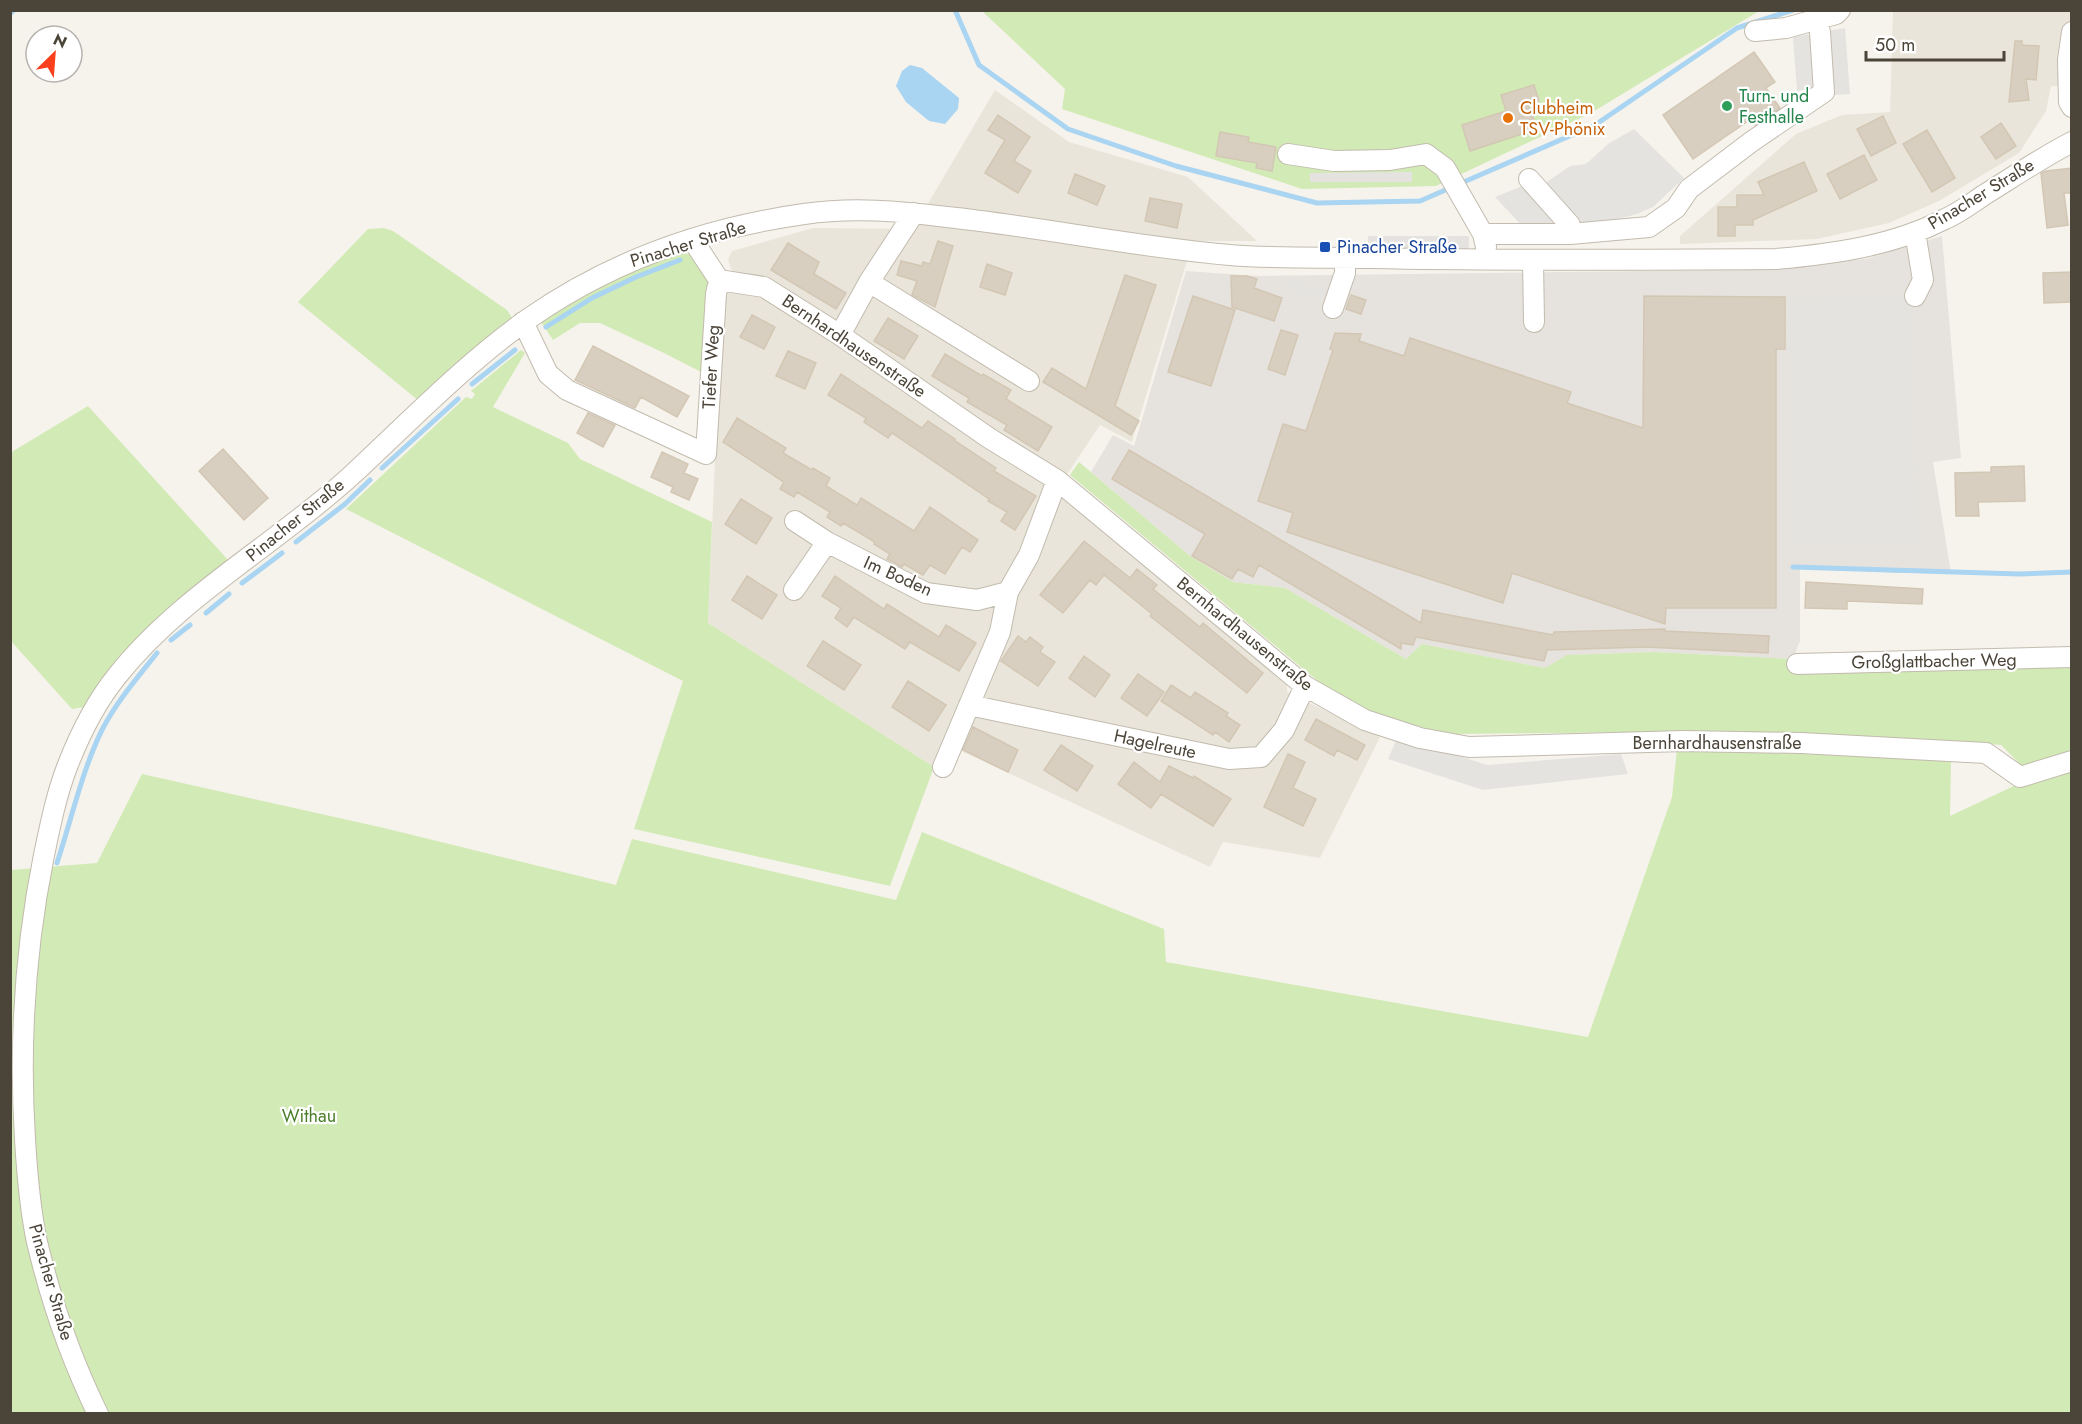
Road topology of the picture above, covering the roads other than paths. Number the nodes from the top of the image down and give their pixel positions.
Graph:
1 (1840, 10) edge
2 (1755, 31) dead end
3 (1820, 32) dead end
4 (2072, 32) edge
5 (2072, 107) edge
6 (2072, 142) edge
7 (1288, 154) dead end
8 (1529, 179) dead end
9 (914, 213) junction
10 (1915, 232) junction
11 (1484, 234) junction
12 (1570, 234) junction
13 (692, 239) junction
14 (1346, 258) junction
15 (1533, 260) junction
16 (1488, 261) junction
17 (719, 280) junction
18 (869, 282) junction
19 (1915, 296) dead end
20 (1333, 308) dead end
21 (523, 322) junction
22 (1534, 322) dead end
23 (840, 335) junction
24 (1029, 381) dead end
25 (1057, 480) junction
26 (795, 520) dead end
27 (826, 542) junction
28 (794, 590) dead end
29 (1008, 592) junction
30 (2072, 657) edge
31 (1797, 664) dead end
32 (1305, 686) junction
33 (969, 705) junction
34 (2072, 761) edge
35 (943, 767) dead end
36 (98, 1413) edge

1 - 2 street
3 - 12 street
4 - 5 street
6 - 10 street, Pinacher Straße
7 - 11 street
8 - 12 street
9 - 13 street, Pinacher Straße
9 - 14 street, Pinacher Straße
9 - 18 street
10 - 15 street, Pinacher Straße
10 - 19 street
11 - 12 street
11 - 16 street
13 - 17 street
13 - 21 street, Pinacher Straße
14 - 16 street, Pinacher Straße
14 - 20 street
15 - 16 street, Pinacher Straße
15 - 22 street
17 - 21 street, Tiefer Weg
17 - 23 street, Bernhardhausenstraße
18 - 23 street
18 - 24 street
21 - 36 street, Pinacher Straße
23 - 25 street, Bernhardhausenstraße
25 - 29 street
25 - 32 street, Bernhardhausenstraße
26 - 27 street, Im Boden
27 - 28 street
27 - 29 street, Im Boden
29 - 33 street
30 - 31 street, Großglattbacher Weg
32 - 33 street, Hagelreute
32 - 34 street, Bernhardhausenstraße
33 - 35 street

